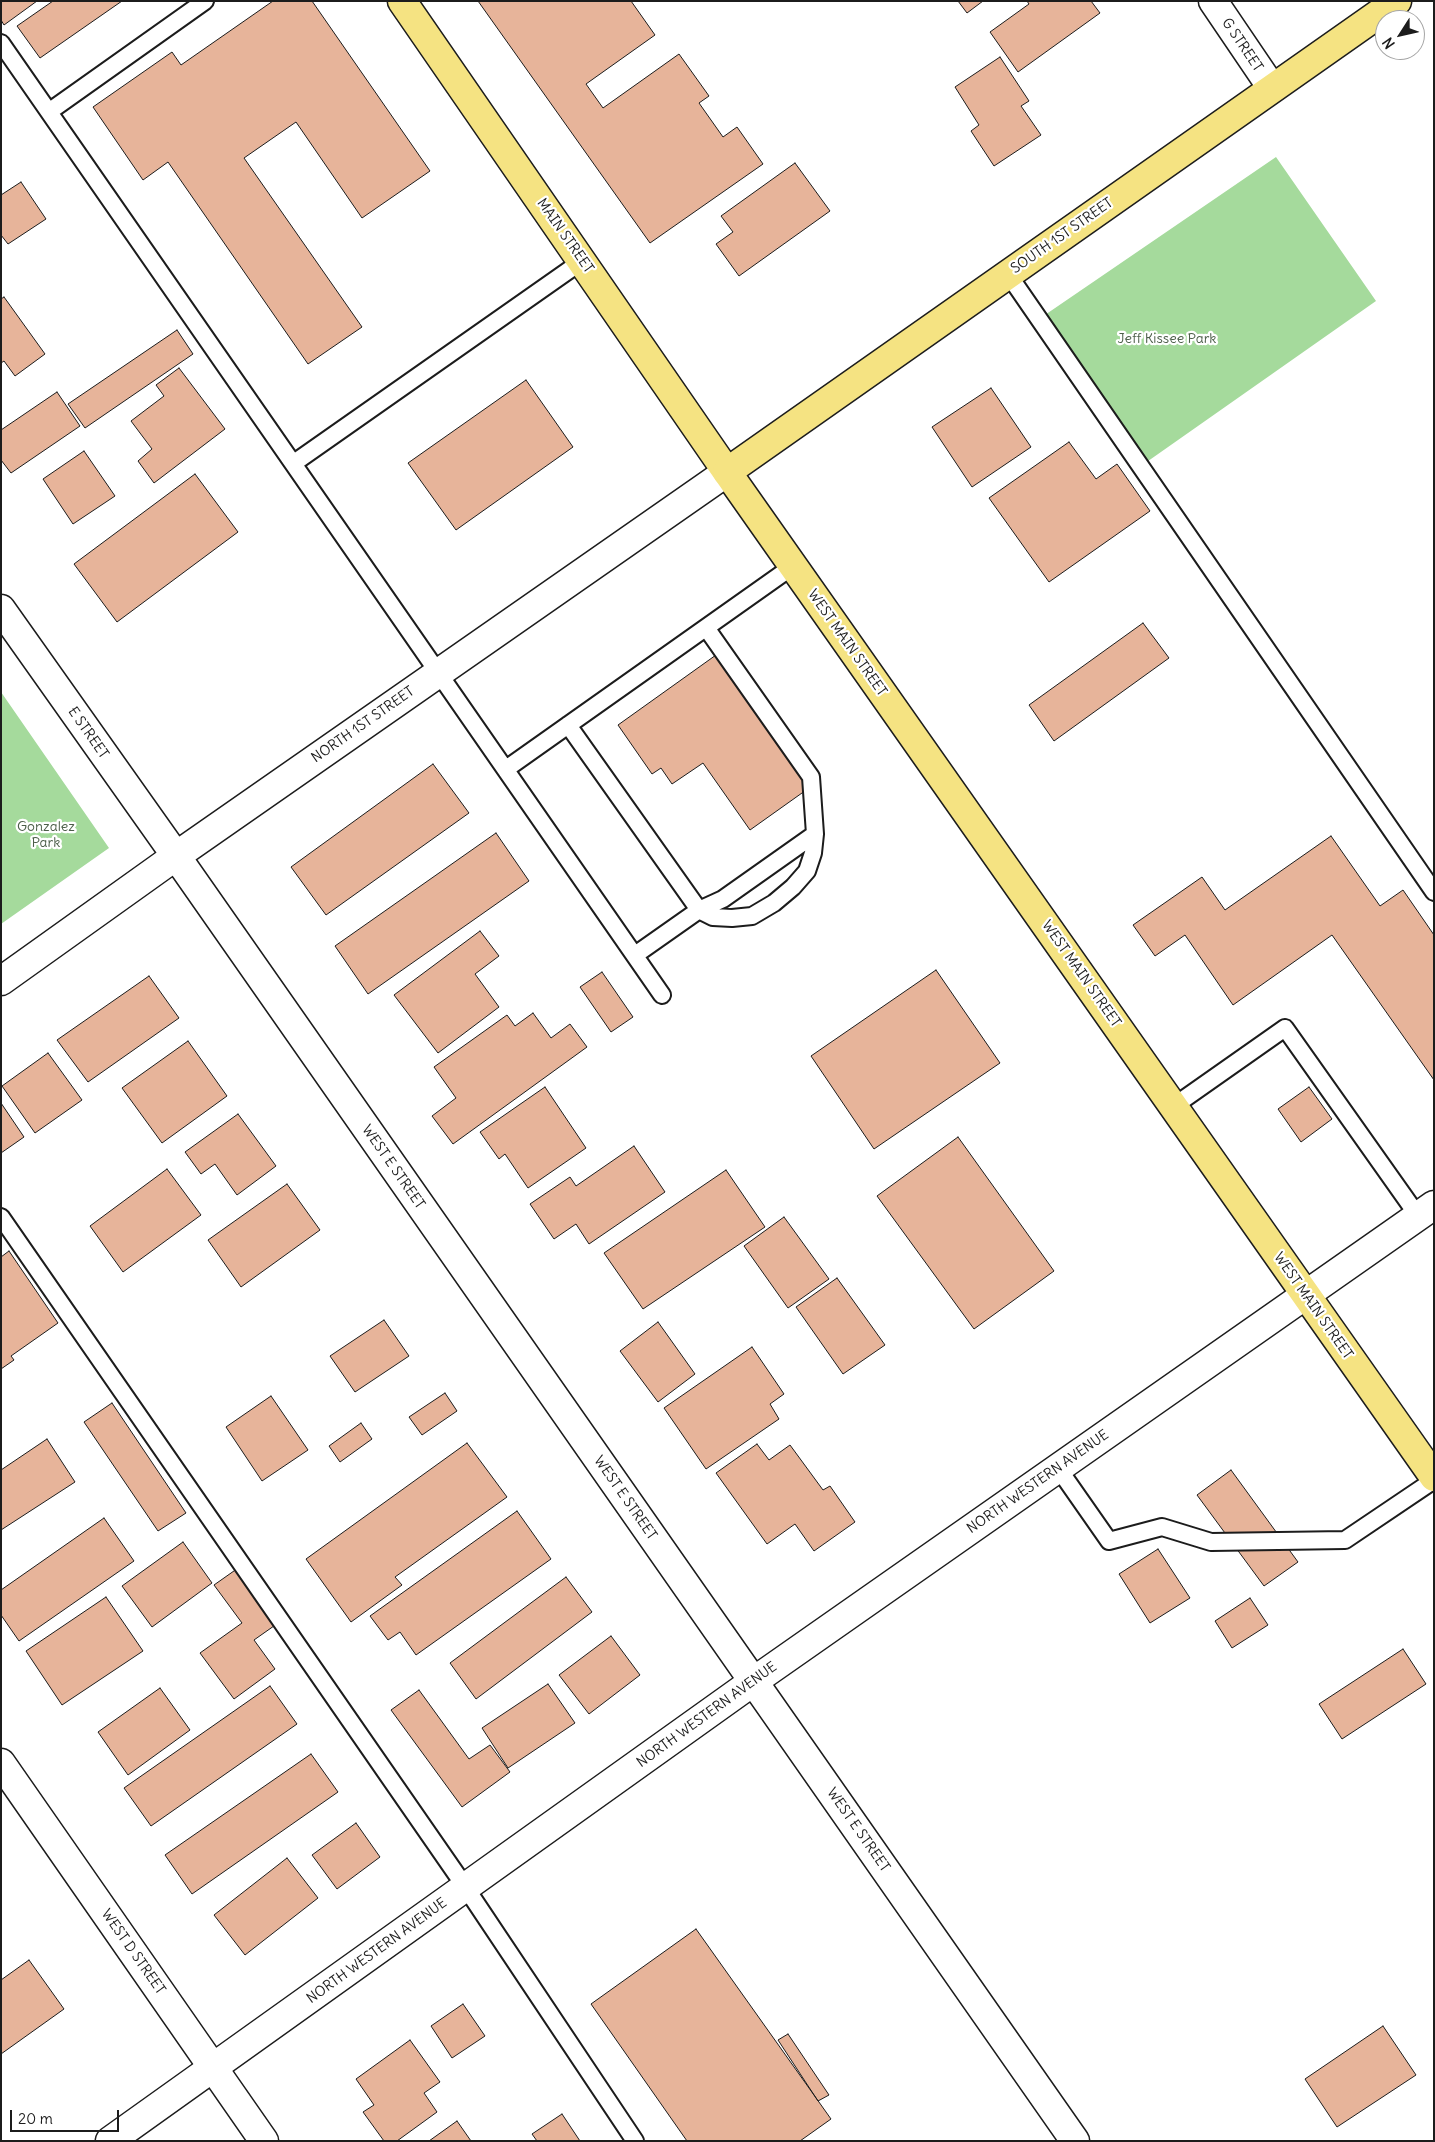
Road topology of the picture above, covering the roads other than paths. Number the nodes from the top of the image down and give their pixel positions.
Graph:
1 (204, 1) edge
2 (402, 1) edge
3 (1213, 1) edge
4 (1397, 1) edge
5 (1, 44) edge
6 (1272, 88) junction
7 (50, 111) junction
8 (582, 261) junction
9 (1008, 274) junction
10 (294, 463) junction
11 (727, 472) junction
12 (793, 566) junction
13 (1, 609) edge
14 (707, 628) junction
15 (438, 673) junction
16 (568, 725) junction
17 (506, 769) junction
18 (816, 834) junction
19 (176, 856) junction
20 (1434, 892) edge
21 (699, 910) junction
22 (635, 955) junction
23 (1, 981) edge
24 (662, 995) dead end
25 (1174, 1106) junction
26 (1426, 1211) edge
27 (1, 1217) edge
28 (1306, 1294) junction
29 (1058, 1468) junction
30 (1434, 1478) edge
31 (754, 1681) junction
32 (1, 1763) edge
33 (466, 1888) junction
34 (214, 2068) junction
35 (110, 2141) edge
36 (264, 2141) edge
37 (635, 2141) edge
38 (1075, 2141) edge

1 - 7 lane
2 - 8 main road, MAIN STREET
3 - 6 street, G STREET
4 - 6 main road, SOUTH 1ST STREET
5 - 7 lane
6 - 9 main road, SOUTH 1ST STREET
7 - 10 lane
8 - 10 lane
8 - 11 main road, MAIN STREET
9 - 11 main road, SOUTH 1ST STREET
9 - 20 lane
10 - 15 lane
11 - 12 main road, WEST MAIN STREET
11 - 15 street, NORTH 1ST STREET
12 - 14 lane
12 - 25 main road, WEST MAIN STREET
13 - 19 street, E STREET
14 - 16 lane
14 - 18 lane
15 - 17 lane
15 - 19 street, NORTH 1ST STREET
16 - 17 lane
16 - 21 lane
17 - 22 lane
18 - 21 lane
18 - 21 lane
19 - 23 street, NORTH 1ST STREET
19 - 31 street, WEST E STREET
21 - 22 lane
22 - 24 lane
25 - 26 lane
25 - 28 main road, WEST MAIN STREET
26 - 28 street, NORTH WESTERN AVENUE
27 - 33 lane
28 - 29 street, NORTH WESTERN AVENUE
28 - 30 main road, WEST MAIN STREET
29 - 30 lane
29 - 31 street, NORTH WESTERN AVENUE
31 - 33 street, NORTH WESTERN AVENUE
31 - 38 street, WEST E STREET
32 - 34 street, WEST D STREET
33 - 34 street, NORTH WESTERN AVENUE
33 - 37 lane
34 - 35 street, NORTH WESTERN AVENUE
34 - 36 street, WEST D STREET

